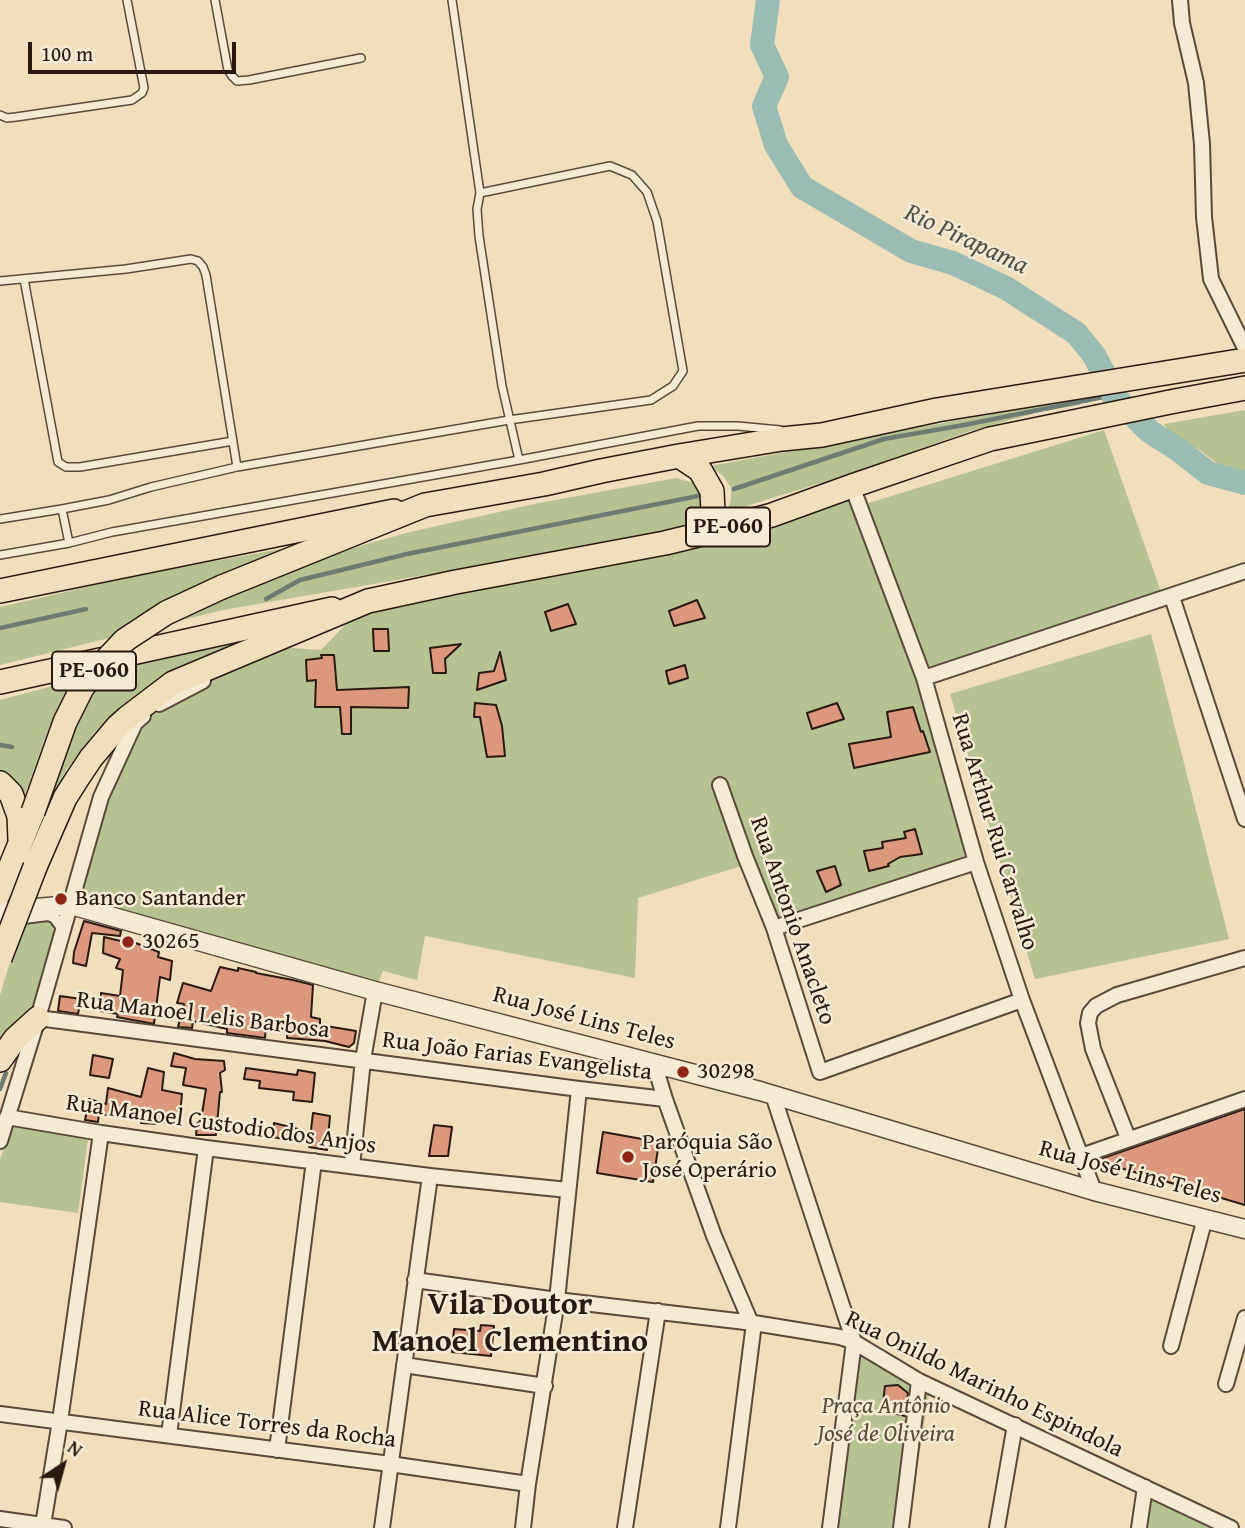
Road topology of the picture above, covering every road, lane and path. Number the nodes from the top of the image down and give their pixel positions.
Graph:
1 (127, 0) edge
2 (215, 0) edge
3 (452, 0) edge
4 (1180, 0) edge
5 (361, 58) dead end
6 (0, 115) edge
7 (480, 193) junction
8 (24, 279) junction
9 (0, 281) edge
10 (1240, 357) edge
11 (1240, 390) edge
12 (509, 420) junction
13 (822, 435) junction
14 (233, 441) junction
15 (679, 456) junction
16 (519, 460) junction
17 (237, 467) junction
18 (852, 486) junction
19 (425, 505) junction
20 (62, 509) junction
21 (0, 519) edge
22 (702, 534) junction
23 (69, 543) junction
24 (0, 555) edge
25 (1245, 571) edge
26 (0, 591) edge
27 (1172, 597) junction
28 (368, 601) junction
29 (261, 646) junction
30 (924, 678) junction
31 (0, 682) edge
32 (0, 783) edge
33 (720, 785) dead end
34 (1245, 818) edge
35 (23, 857) junction
36 (976, 862) junction
37 (0, 892) edge
38 (71, 905) junction
39 (0, 911) edge
40 (0, 921) edge
41 (774, 928) junction
42 (63, 929) junction
43 (0, 958) edge
44 (1245, 958) edge
45 (375, 991) junction
46 (1023, 1000) junction
47 (38, 1018) junction
48 (0, 1060) edge
49 (363, 1060) junction
50 (654, 1063) junction
51 (579, 1089) junction
52 (774, 1095) junction
53 (665, 1099) junction
54 (1245, 1099) edge
55 (7, 1117) junction
56 (101, 1133) junction
57 (1128, 1138) junction
58 (0, 1141) edge
59 (206, 1148) junction
60 (1081, 1156) junction
61 (314, 1161) junction
62 (352, 1166) junction
63 (429, 1177) junction
64 (568, 1190) junction
65 (1094, 1191) junction
66 (1206, 1218) junction
67 (1245, 1229) edge
68 (415, 1280) junction
69 (557, 1300) junction
70 (658, 1311) junction
71 (1245, 1318) edge
72 (752, 1323) junction
73 (854, 1342) junction
74 (1171, 1346) dead end
75 (404, 1365) junction
76 (919, 1381) junction
77 (1226, 1384) dead end
78 (545, 1386) junction
79 (0, 1414) edge
80 (60, 1421) junction
81 (1015, 1425) junction
82 (169, 1436) junction
83 (277, 1450) junction
84 (390, 1464) junction
85 (528, 1485) junction
86 (1145, 1487) junction
87 (0, 1519) edge
88 (43, 1525) junction
89 (64, 1528) edge
90 (382, 1528) edge
91 (523, 1528) edge
92 (625, 1528) edge
93 (727, 1528) edge
94 (830, 1528) edge
95 (901, 1528) edge
96 (997, 1528) edge
97 (1139, 1528) edge
98 (1231, 1528) edge

1 - 6 lane
2 - 5 lane
3 - 7 lane
4 - 10 street
7 - 12 lane
7 - 12 lane
8 - 9 lane
8 - 14 lane
8 - 14 lane
10 - 13 main road, PE-060
11 - 18 main road, PE-060
12 - 16 lane
12 - 17 lane
13 - 15 main road, PE-060
13 - 16 lane
14 - 17 lane
15 - 19 main road, PE-060
15 - 22 main road
16 - 23 lane
17 - 20 lane
18 - 22 main road, PE-060
18 - 30 street, Rua Arthur Rui Carvalho
19 - 26 main road
19 - 35 main road, PE-060, bridge
20 - 21 lane
20 - 23 lane
22 - 28 main road, PE-060
23 - 24 lane
25 - 27 street
27 - 30 street
27 - 34 street
28 - 29 main road, PE-060
28 - 31 main road
29 - 35 main road, PE-060
29 - 38 street
30 - 36 street, Rua Arthur Rui Carvalho
32 - 35 main road
33 - 41 street, Rua Antonio Anacleto
35 - 37 main road, PE-060
35 - 43 main road, PE-060, bridge
36 - 41 street
36 - 46 street, Rua Arthur Rui Carvalho
38 - 39 street
38 - 42 street
38 - 45 street, Rua José Lins Teles
40 - 42 street
41 - 46 street, Rua Antonio Anacleto
42 - 47 street
44 - 57 street
45 - 49 street
45 - 50 street, Rua José Lins Teles
46 - 60 street, Rua Arthur Rui Carvalho
47 - 48 main road
47 - 49 street, Rua Manoel Lelis Barbosa
47 - 55 street
49 - 51 street, Rua João Farias Evangelista
49 - 62 street
50 - 52 street, Rua José Lins Teles
50 - 53 street
51 - 53 street, Rua João Farias Evangelista
51 - 64 street
52 - 65 street, Rua José Lins Teles
52 - 73 street
53 - 72 street
54 - 57 street
55 - 56 street, Rua Manoel Custodio dos Anjos
55 - 58 street
56 - 59 street, Rua Manoel Custodio dos Anjos
56 - 80 street
57 - 60 street
59 - 61 street, Rua Manoel Custodio dos Anjos
59 - 82 street
60 - 65 street, Rua Arthur Rui Carvalho
61 - 62 street, Rua Manoel Custodio dos Anjos
61 - 83 street
62 - 63 street, Rua Manoel Custodio dos Anjos
63 - 64 street, Rua Manoel Custodio dos Anjos
63 - 68 street
64 - 69 street
65 - 66 street, Rua José Lins Teles
66 - 67 street, Rua José Lins Teles
66 - 74 street
68 - 69 street, Rua Onildo Marinho Espindola
68 - 75 street
69 - 70 street, Rua Onildo Marinho Espindola
69 - 78 street
70 - 72 street, Rua Onildo Marinho Espindola
70 - 92 street
71 - 77 street
72 - 73 street, Rua Onildo Marinho Espindola
72 - 93 street
73 - 76 street, Rua Onildo Marinho Espindola
73 - 94 street
75 - 78 street
75 - 84 street
76 - 81 street, Rua Onildo Marinho Espindola
76 - 95 street
78 - 85 street
79 - 80 street, Rua Alice Torres da Rocha
80 - 82 street, Rua Alice Torres da Rocha
80 - 88 street
81 - 86 street, Rua Onildo Marinho Espindola
81 - 96 street
82 - 83 street, Rua Alice Torres da Rocha
83 - 84 street, Rua Alice Torres da Rocha
84 - 85 street, Rua Alice Torres da Rocha
84 - 90 street
85 - 91 street
86 - 97 street
86 - 98 street, Rua Onildo Marinho Espindola
87 - 88 street
88 - 89 street

